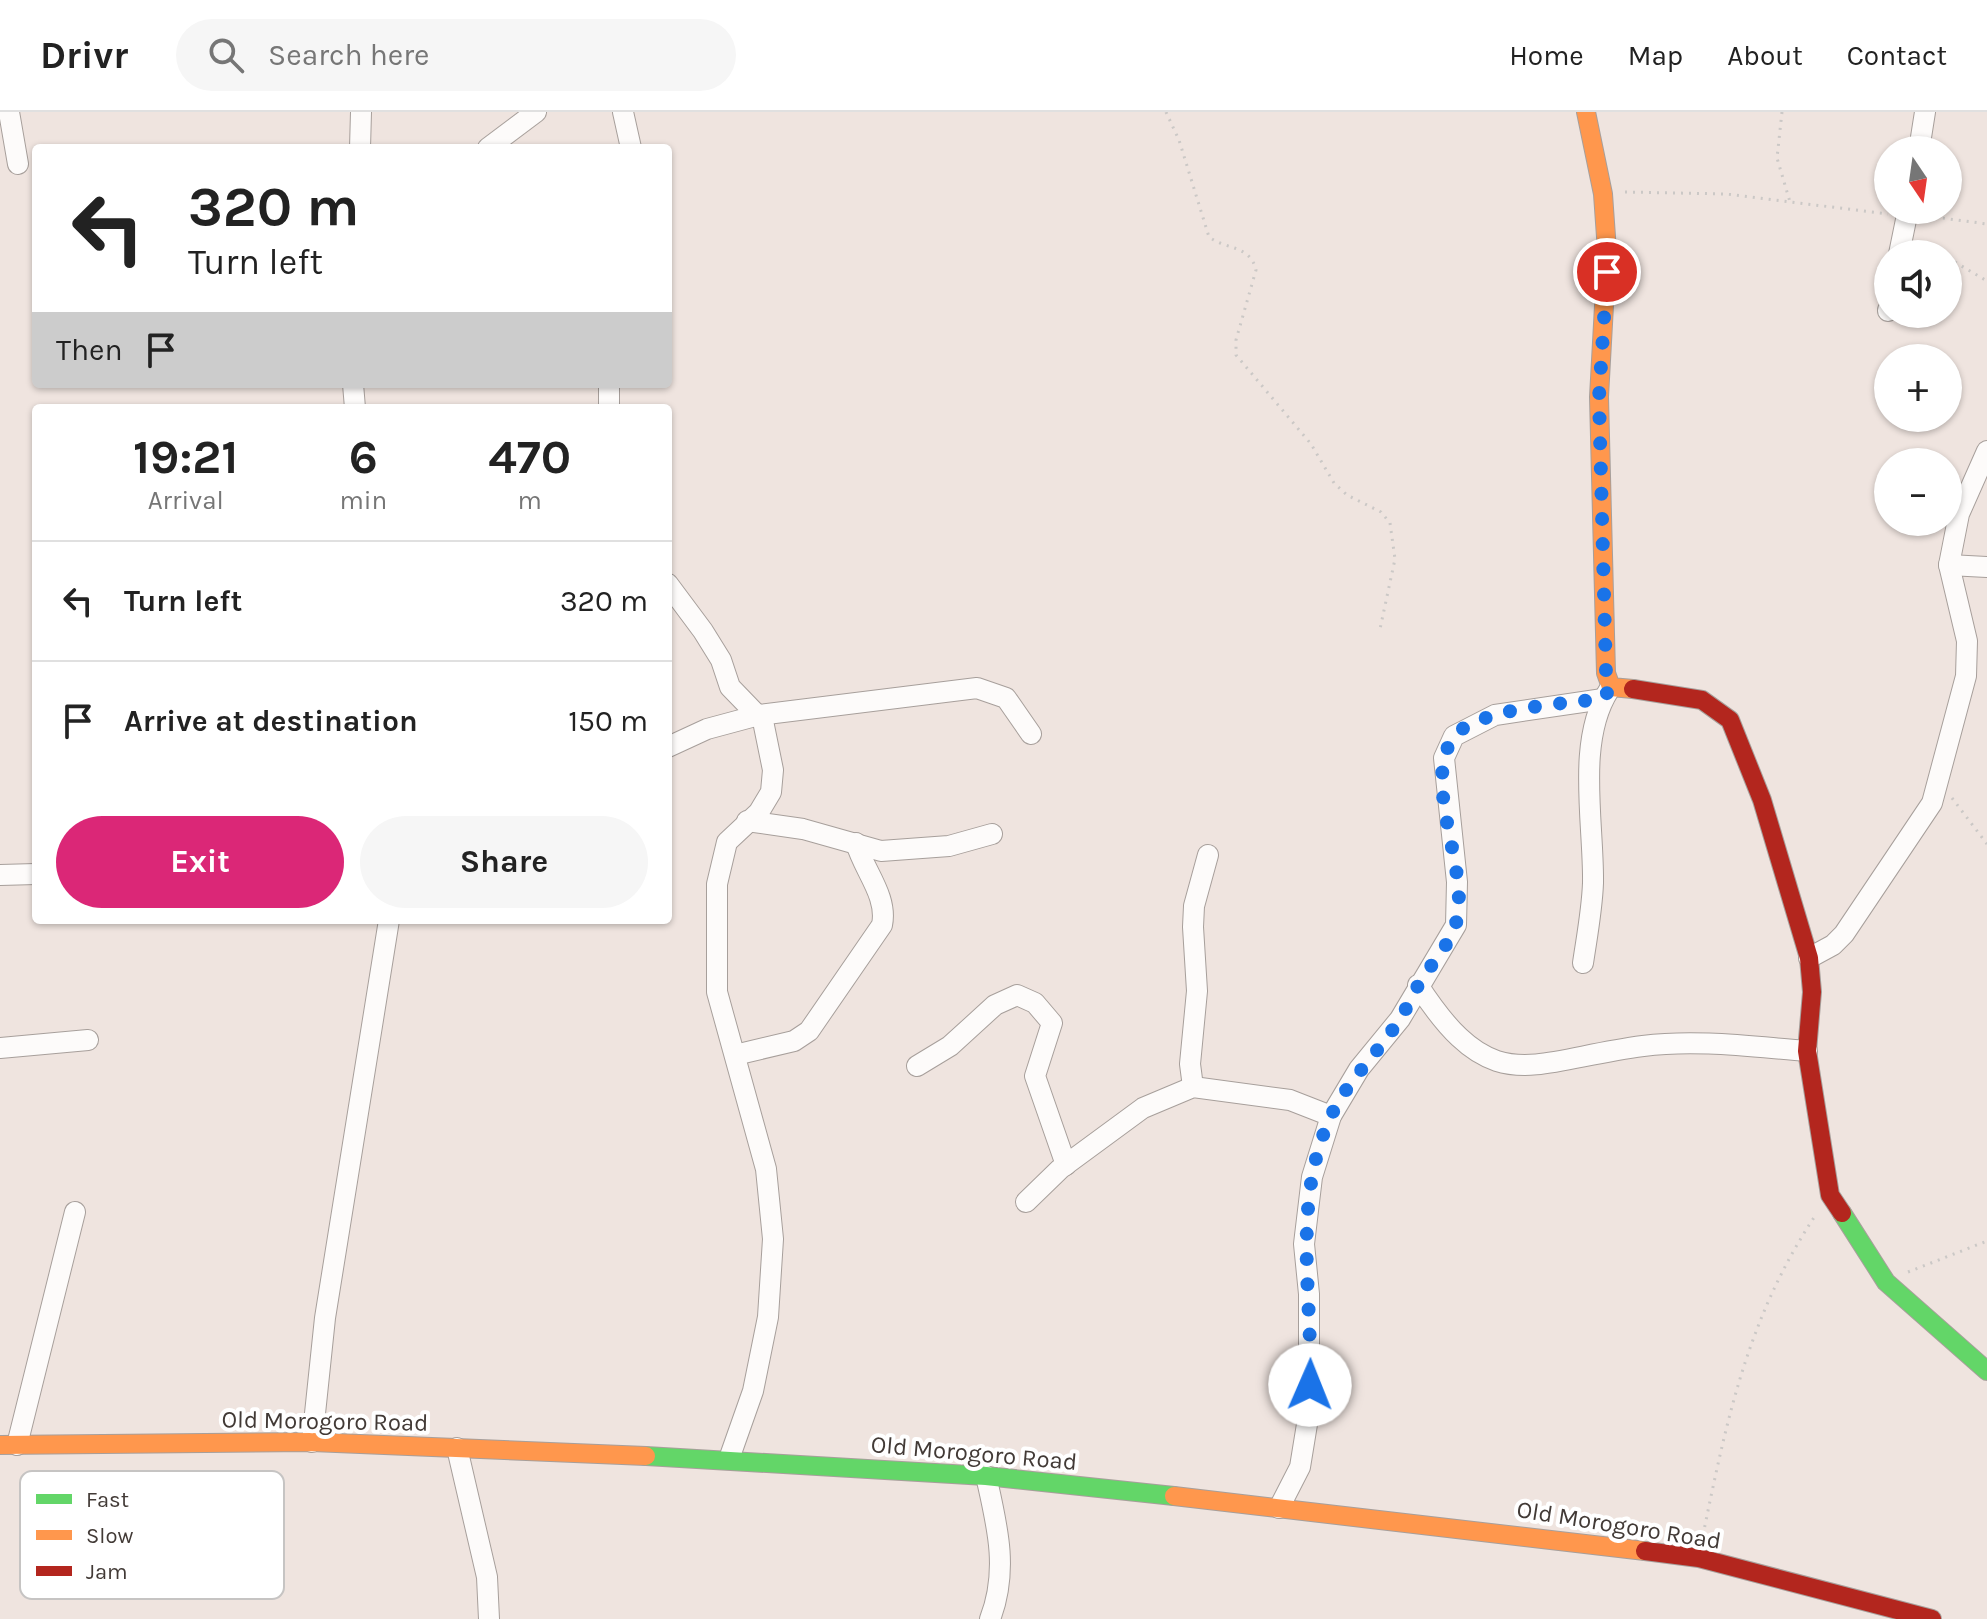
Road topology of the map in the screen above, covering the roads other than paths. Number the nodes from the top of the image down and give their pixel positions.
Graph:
1 (9, 112) edge
2 (361, 112) edge
3 (536, 112) edge
4 (623, 112) edge
5 (1586, 112) edge
6 (1925, 112) edge
7 (1921, 136) edge
8 (360, 144) edge
9 (493, 144) edge
10 (630, 144) edge
11 (18, 164) dead end
12 (1987, 451) edge
13 (1949, 565) junction
14 (1987, 567) edge
15 (672, 590) edge
16 (1607, 693) junction
17 (759, 715) junction
18 (1031, 734) dead end
19 (672, 745) edge
20 (747, 821) junction
21 (992, 834) dead end
22 (856, 843) junction
23 (1208, 855) dead end
24 (32, 874) edge
25 (0, 875) edge
26 (388, 924) edge
27 (1809, 958) junction
28 (1583, 963) dead end
29 (1418, 985) junction
30 (88, 1040) dead end
31 (0, 1048) edge
32 (1807, 1051) junction
33 (735, 1055) junction
34 (917, 1066) dead end
35 (1193, 1087) junction
36 (1331, 1116) junction
37 (1066, 1165) junction
38 (1026, 1202) dead end
39 (75, 1212) dead end
40 (1987, 1371) edge
41 (312, 1442) junction
42 (8, 1445) edge
43 (457, 1448) junction
44 (729, 1459) junction
45 (986, 1476) junction
46 (1279, 1508) junction
47 (489, 1619) edge
48 (990, 1619) edge
49 (1932, 1619) edge

1 - 11 street
2 - 8 street
3 - 9 street
4 - 10 street
5 - 16 street
6 - 7 street
12 - 13 street
13 - 14 street
13 - 27 street
15 - 17 street
16 - 27 street
16 - 28 street
16 - 29 street
17 - 18 street
17 - 19 street
17 - 20 street
20 - 22 street
20 - 33 street
21 - 22 street
22 - 33 street
23 - 35 street
24 - 25 street
26 - 41 street
27 - 32 street
29 - 32 street
29 - 36 street
30 - 31 street
32 - 40 street
33 - 44 street
34 - 37 street
35 - 36 street
35 - 37 street
36 - 46 street
37 - 38 street
39 - 42 street
41 - 42 street, Old Morogoro Road
41 - 43 street, Old Morogoro Road
43 - 44 street, Old Morogoro Road
43 - 47 street
44 - 45 street, Old Morogoro Road
45 - 46 street, Old Morogoro Road
45 - 48 street
46 - 49 street, Old Morogoro Road

